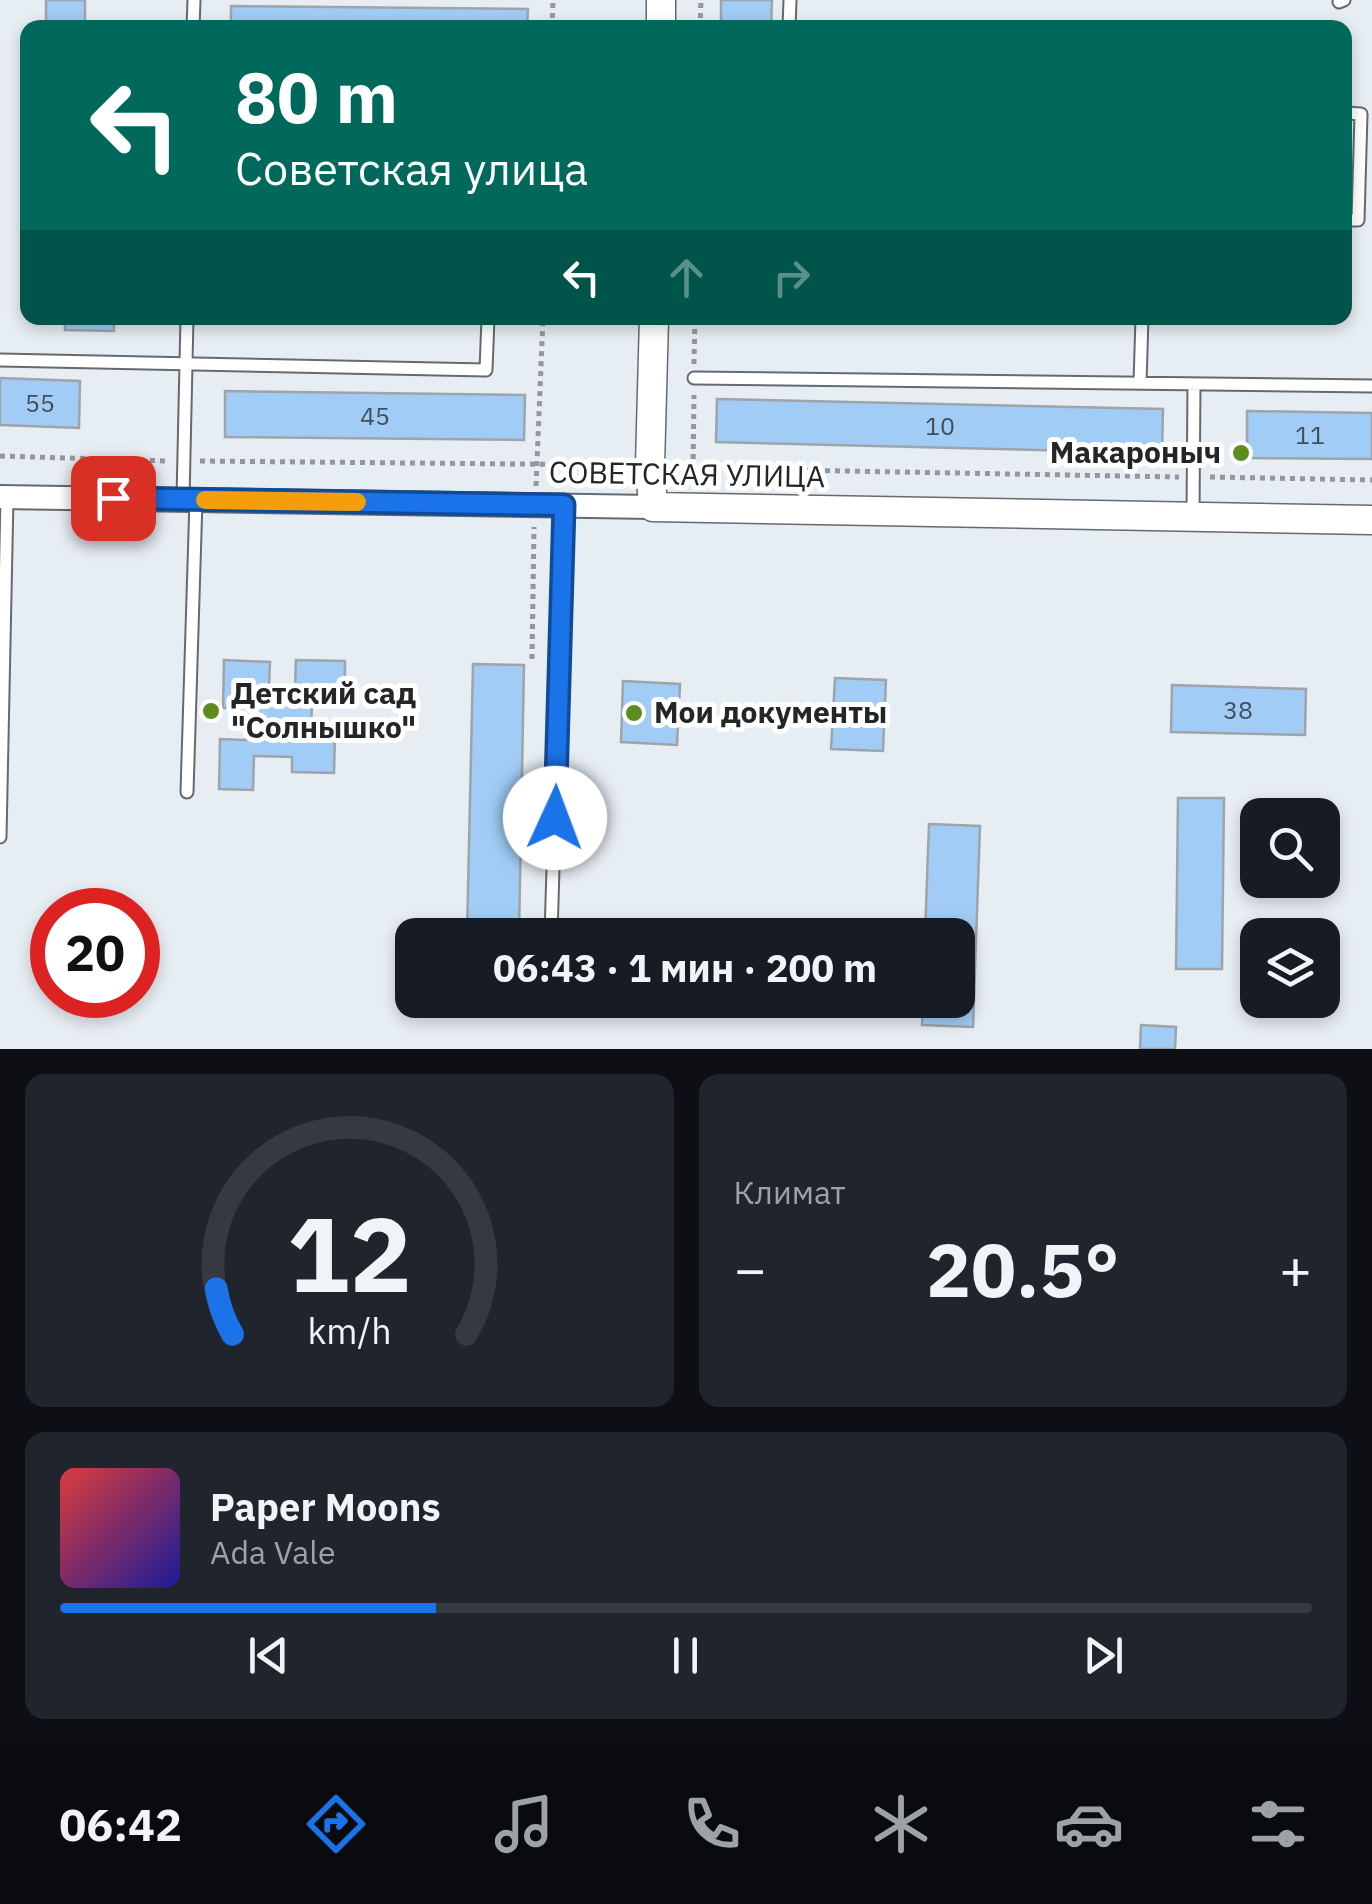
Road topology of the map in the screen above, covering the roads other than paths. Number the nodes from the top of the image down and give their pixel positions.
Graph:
1 (1352, 113) edge
2 (1352, 220) edge
3 (187, 325) edge
4 (488, 325) edge
5 (654, 325) edge
6 (1142, 325) edge
7 (0, 360) edge
8 (186, 364) junction
9 (694, 378) dead end
10 (1140, 383) junction
11 (1194, 384) junction
12 (1372, 386) edge
13 (4, 497) edge
14 (190, 500) junction
15 (564, 505) junction
16 (653, 507) junction
17 (1192, 516) junction
18 (1372, 520) edge
19 (188, 792) dead end
20 (0, 837) edge
21 (552, 918) edge

1 - 2 lane
3 - 8 lane
4 - 8 lane
5 - 16 street
6 - 10 lane
7 - 8 lane
8 - 14 lane
9 - 10 lane
10 - 11 lane
11 - 12 lane
11 - 17 lane
13 - 14 street, СОВЕТСКАЯ УЛИЦА
13 - 20 lane
14 - 15 street, СОВЕТСКАЯ УЛИЦА
14 - 19 lane
15 - 16 street, СОВЕТСКАЯ УЛИЦА
15 - 21 lane
16 - 17 street, СОВЕТСКАЯ УЛИЦА
17 - 18 street, СОВЕТСКАЯ УЛИЦА

